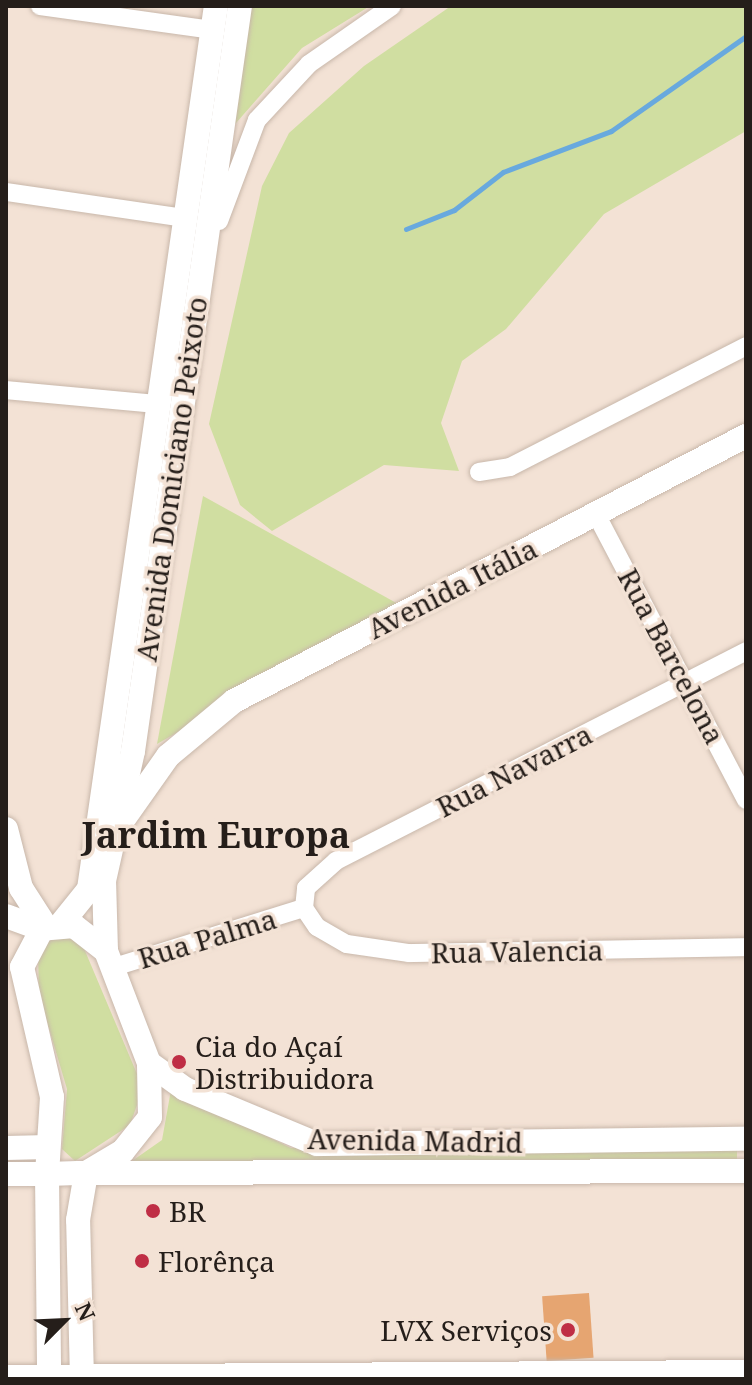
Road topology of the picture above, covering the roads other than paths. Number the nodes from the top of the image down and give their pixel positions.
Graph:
1 (40, 6) edge
2 (240, 6) edge
3 (392, 6) edge
4 (214, 18) edge
5 (6, 192) edge
6 (185, 218) junction
7 (190, 335) junction
8 (746, 346) edge
9 (6, 390) edge
10 (158, 404) junction
11 (746, 436) edge
12 (479, 472) dead end
13 (596, 514) junction
14 (746, 651) edge
15 (686, 681) junction
16 (133, 751) junction
17 (168, 756) junction
18 (746, 800) edge
19 (6, 829) edge
20 (117, 829) junction
21 (304, 908) junction
22 (6, 916) edge
23 (50, 927) junction
24 (746, 947) edge
25 (108, 960) junction
26 (14, 977) edge
27 (149, 1063) junction
28 (746, 1139) edge
29 (48, 1147) junction
30 (6, 1148) edge
31 (746, 1171) edge
32 (86, 1173) junction
33 (6, 1174) edge
34 (47, 1174) junction
35 (746, 1369) edge
36 (6, 1374) edge
37 (82, 1375) edge
38 (49, 1376) edge

1 - 4 street
2 - 7 main road, Avenida Domiciano Peixoto
3 - 7 street
4 - 6 main road, Avenida Domiciano Peixoto
5 - 6 street
6 - 10 main road, Avenida Domiciano Peixoto
7 - 16 main road, Avenida Domiciano Peixoto
8 - 12 street
9 - 10 street
10 - 23 main road, Avenida Domiciano Peixoto
11 - 13 main road, Avenida Itália
13 - 15 street, Rua Barcelona
13 - 17 main road, Avenida Itália
14 - 15 street, Rua Navarra
15 - 18 street, Rua Barcelona
15 - 21 street, Rua Navarra
16 - 17 main road
16 - 20 main road, Avenida Domiciano Peixoto
17 - 20 main road, Avenida Itália
19 - 23 main road
20 - 25 main road, Avenida Domiciano Peixoto
21 - 24 street, Rua Valencia
21 - 25 street, Rua Palma
22 - 23 main road
23 - 25 main road
23 - 26 main road, Avenida Domiciano Peixoto
25 - 27 main road
26 - 29 main road
27 - 28 main road, Avenida Madrid
27 - 32 main road, Avenida Madrid
29 - 30 main road
29 - 34 main road
31 - 32 main road, Avenida Madrid
32 - 34 main road, Avenida Madrid
32 - 37 main road
33 - 34 main road, Avenida Madrid
34 - 38 main road
35 - 37 street
36 - 38 street
37 - 38 street

